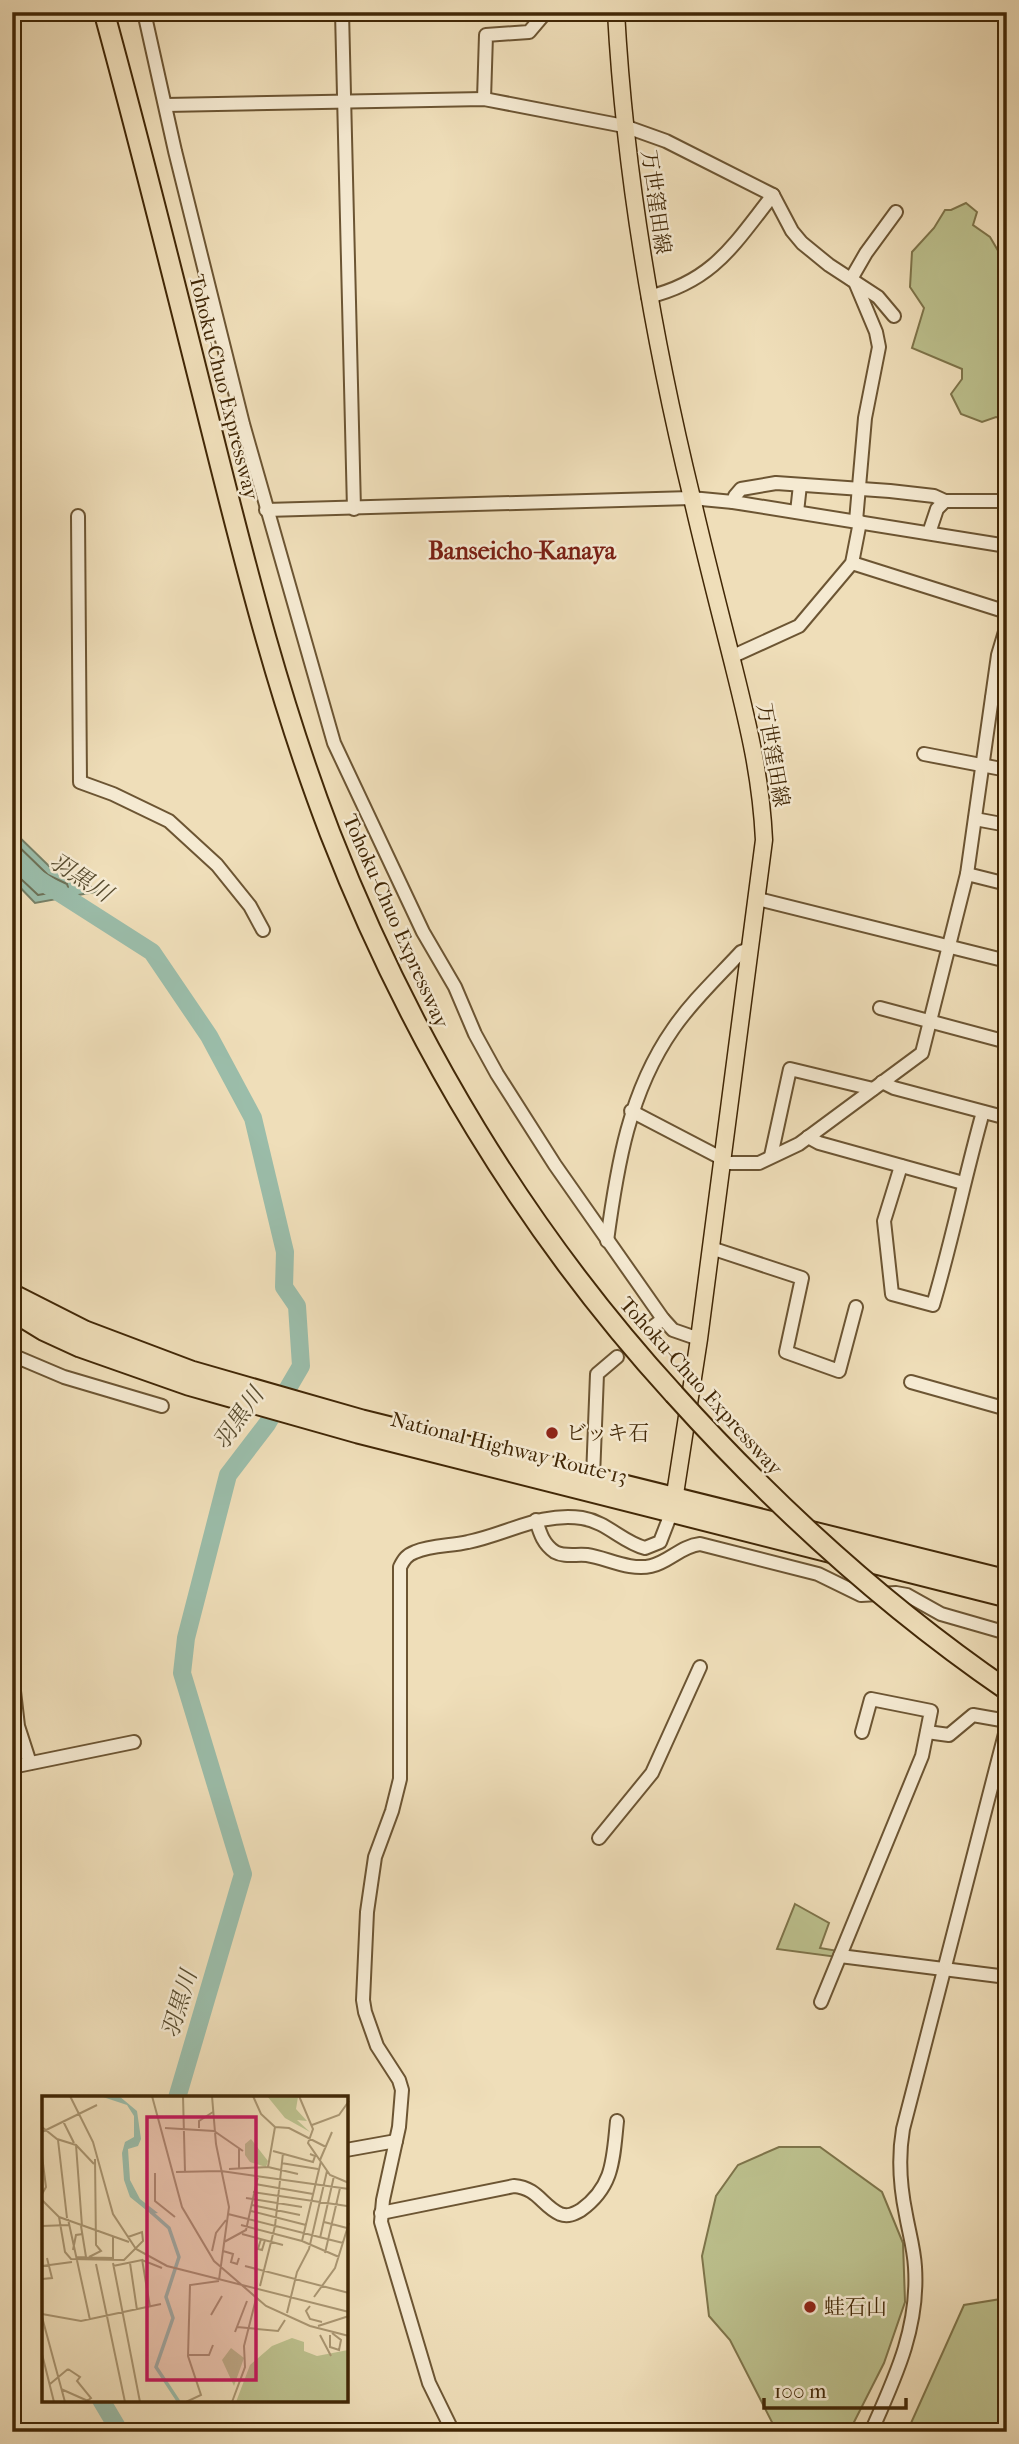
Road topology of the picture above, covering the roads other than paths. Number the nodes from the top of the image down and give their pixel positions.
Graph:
1 (104, 12) edge
2 (114, 12) edge
3 (144, 12) edge
4 (342, 12) edge
5 (546, 12) edge
6 (616, 12) edge
7 (484, 99) junction
8 (344, 103) junction
9 (166, 105) junction
10 (624, 126) junction
11 (773, 195) junction
12 (896, 212) dead end
13 (853, 281) junction
14 (648, 297) junction
15 (894, 316) dead end
16 (800, 485) junction
17 (858, 488) junction
18 (691, 498) junction
19 (944, 501) junction
20 (1007, 501) edge
21 (733, 502) junction
22 (354, 509) junction
23 (266, 510) junction
24 (797, 512) junction
25 (78, 516) dead end
26 (858, 522) junction
27 (929, 533) junction
28 (1007, 546) edge
29 (852, 563) junction
30 (1007, 612) edge
31 (1007, 625) edge
32 (731, 657) junction
33 (992, 698) junction
34 (1007, 700) edge
35 (924, 754) dead end
36 (982, 766) junction
37 (1007, 769) edge
38 (975, 819) junction
39 (1007, 825) edge
40 (967, 874) junction
41 (1007, 884) edge
42 (758, 899) junction
43 (263, 930) dead end
44 (949, 945) junction
45 (751, 948) junction
46 (1007, 961) edge
47 (880, 1008) dead end
48 (929, 1022) junction
49 (1007, 1042) edge
50 (878, 1085) junction
51 (631, 1111) junction
52 (983, 1112) junction
53 (1007, 1118) edge
54 (808, 1137) junction
55 (771, 1156) junction
56 (723, 1161) junction
57 (901, 1166) junction
58 (964, 1183) junction
59 (607, 1241) junction
60 (711, 1248) junction
61 (12, 1294) edge
62 (856, 1307) dead end
63 (12, 1311) edge
64 (663, 1319) junction
65 (12, 1321) edge
66 (650, 1329) tunnel mouth
67 (60, 1338) junction
68 (699, 1339) junction
69 (12, 1355) edge
70 (617, 1357) tunnel mouth
71 (189, 1378) junction
72 (911, 1382) dead end
73 (677, 1391) junction
74 (162, 1406) dead end
75 (1007, 1409) edge
76 (360, 1426) junction
77 (593, 1477) junction
78 (674, 1504) junction
79 (536, 1520) junction
80 (1007, 1580) edge
81 (1007, 1597) edge
82 (1007, 1633) edge
83 (699, 1667) dead end
84 (12, 1674) edge
85 (1007, 1679) edge
86 (1007, 1690) edge
87 (1007, 1723) edge
88 (862, 1732) dead end
89 (927, 1732) junction
90 (134, 1742) dead end
91 (30, 1763) junction
92 (12, 1767) edge
93 (599, 1838) dead end
94 (840, 1956) junction
95 (944, 1969) junction
96 (1007, 1978) edge
97 (821, 2002) dead end
98 (617, 2122) dead end
99 (396, 2141) junction
100 (348, 2150) edge
101 (381, 2213) junction
102 (453, 2432) edge
103 (871, 2432) edge

1 - 73 highway, Tohoku-Chuo Expressway
2 - 73 highway, Tohoku-Chuo Expressway
3 - 9 street
4 - 8 street
5 - 7 street
6 - 10 main road, 万世窪田線
7 - 8 street
7 - 10 street
8 - 9 street
8 - 22 street
9 - 23 street
10 - 11 street
10 - 14 main road, 万世窪田線
11 - 13 street
11 - 14 street
12 - 13 street
13 - 15 street
13 - 17 street
14 - 18 main road, 万世窪田線
16 - 17 street
16 - 21 street
16 - 24 street
17 - 19 street
17 - 26 street
18 - 21 street
18 - 22 street
18 - 32 main road, 万世窪田線
19 - 20 street
19 - 27 street
21 - 24 street
22 - 23 street
23 - 59 street
24 - 26 street
25 - 43 street
26 - 27 street
26 - 29 street
27 - 28 street
29 - 30 street
29 - 32 street
31 - 33 street
32 - 42 main road, 万世窪田線
33 - 34 street
33 - 36 street
35 - 36 street
36 - 37 street
36 - 38 street
38 - 39 street
38 - 40 street
40 - 41 street
40 - 44 street
42 - 44 street
42 - 45 main road, 万世窪田線
44 - 46 street
44 - 48 street
45 - 51 street
45 - 56 main road, 万世窪田線
47 - 48 street
48 - 49 street
48 - 50 street
50 - 52 street
50 - 54 street
50 - 55 street
51 - 56 street
51 - 59 street
52 - 53 street
52 - 58 street
54 - 55 street
54 - 57 street
55 - 56 street
56 - 60 main road, 万世窪田線
57 - 58 street
57 - 58 street
59 - 64 street
60 - 62 street
60 - 68 main road, 万世窪田線
61 - 71 highway, National Highway Route 13
63 - 67 highway, National Highway Route 13
64 - 66 street
64 - 68 street
65 - 67 street
67 - 71 highway, National Highway Route 13
68 - 78 main road, 万世窪田線
69 - 74 street
70 - 77 street
71 - 76 highway, National Highway Route 13
72 - 75 street
73 - 85 highway, Tohoku-Chuo Expressway
73 - 86 highway, Tohoku-Chuo Expressway, bridge
76 - 77 highway, National Highway Route 13
76 - 78 highway, National Highway Route 13
77 - 78 highway, National Highway Route 13
78 - 79 street
78 - 80 highway, National Highway Route 13
78 - 81 highway, National Highway Route 13
79 - 82 street
79 - 99 street
83 - 93 street
84 - 91 street
87 - 89 street
87 - 95 street
88 - 89 street
89 - 94 street
90 - 91 street
91 - 92 street
94 - 95 street
94 - 97 street
95 - 96 street
95 - 103 street
98 - 101 street
99 - 100 street
99 - 101 street
101 - 102 street

